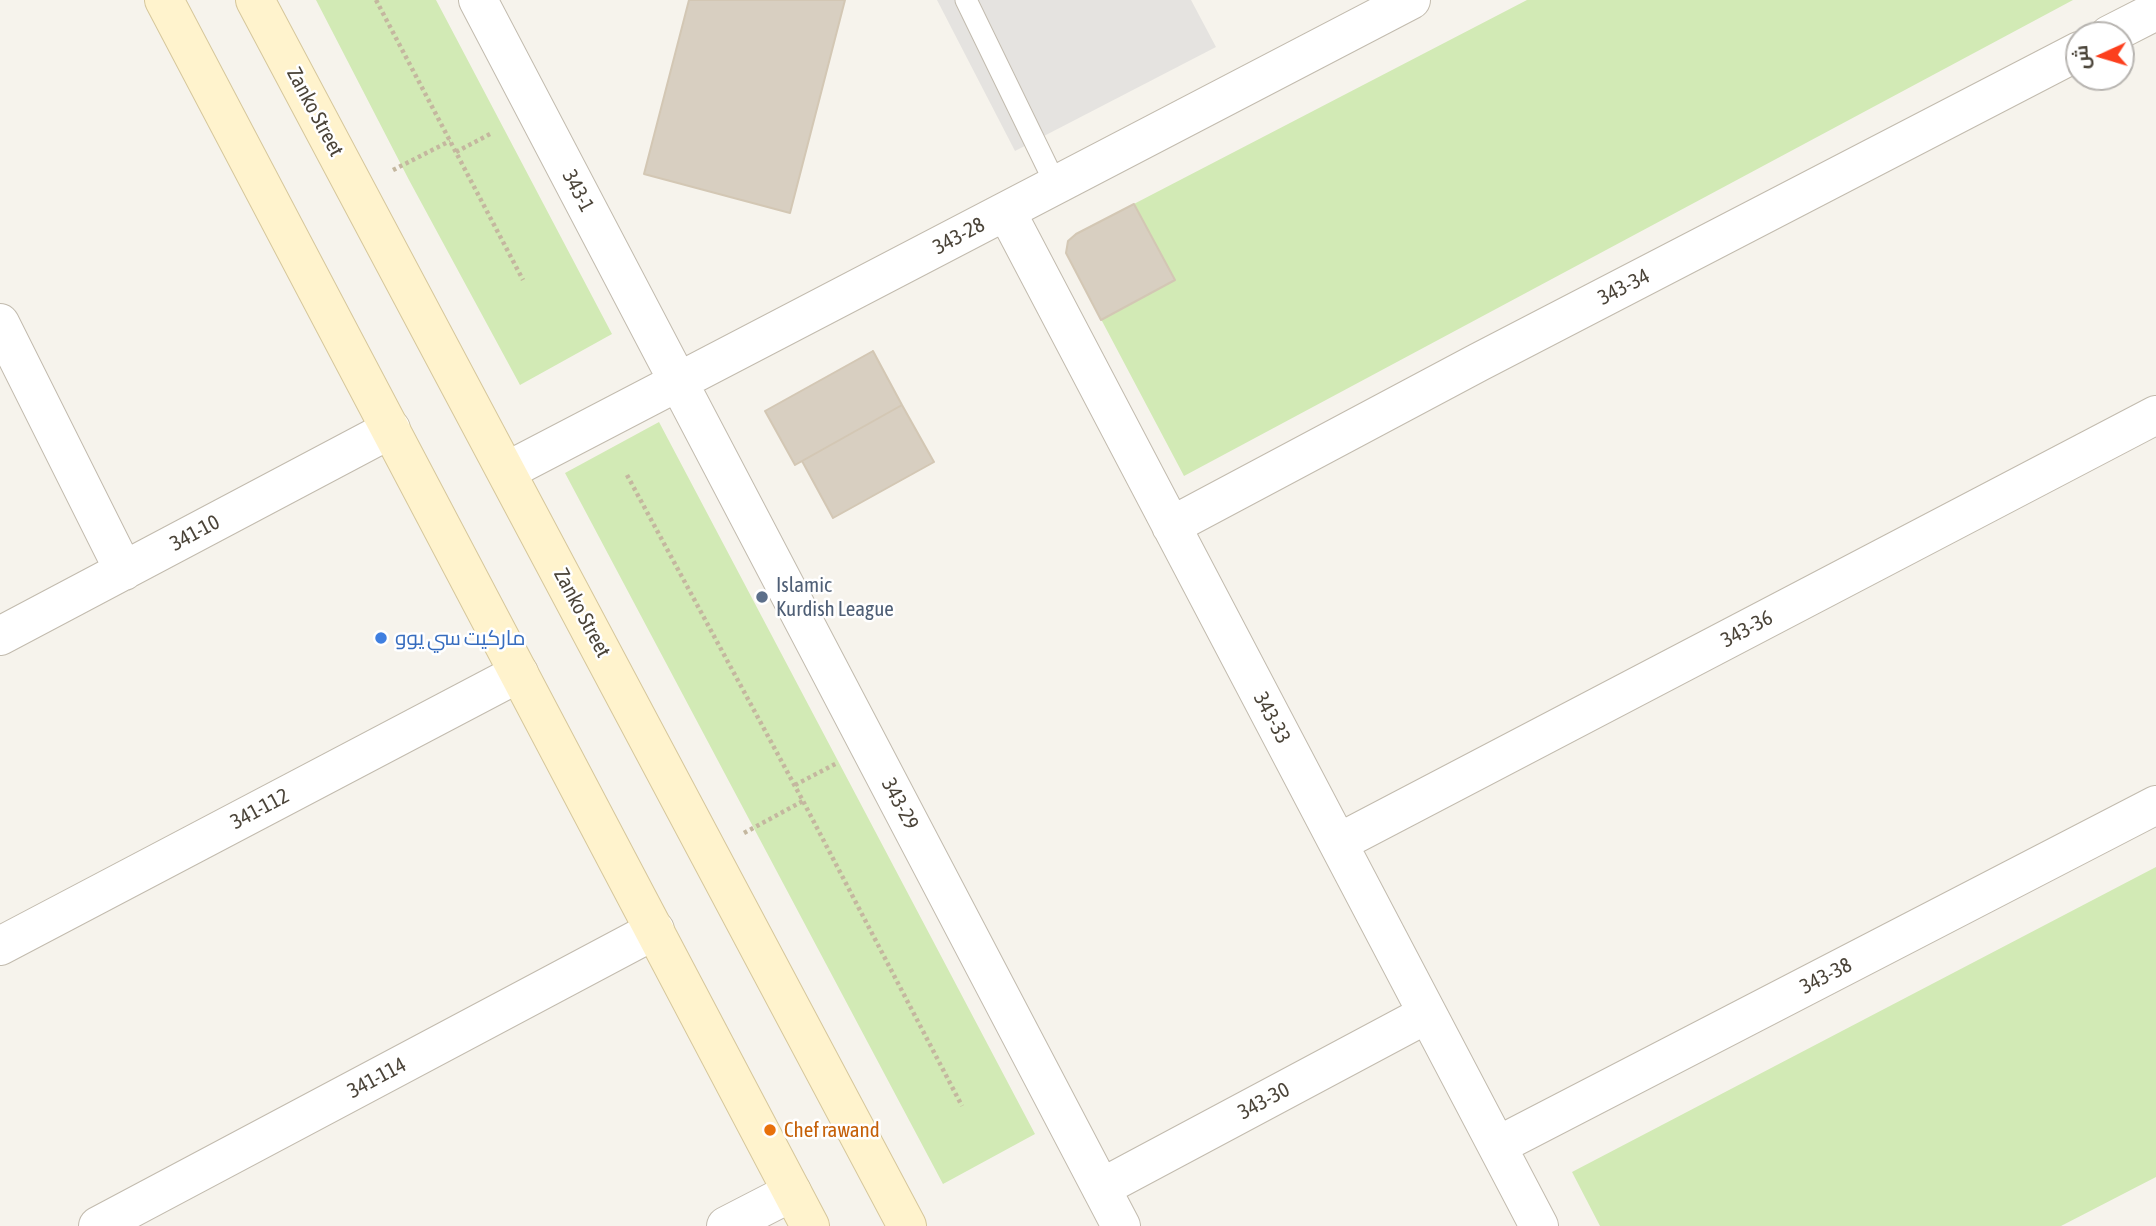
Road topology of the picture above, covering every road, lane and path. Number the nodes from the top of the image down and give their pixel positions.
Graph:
1 (164, 0) edge
2 (255, 0) edge
3 (376, 0) edge
4 (478, 0) edge
5 (966, 0) edge
6 (1411, 0) edge
7 (2156, 11) edge
8 (2135, 22) edge
9 (2065, 58) edge
10 (490, 134) dead end
11 (450, 141) junction
12 (456, 152) junction
13 (393, 170) dead end
14 (1056, 185) junction
15 (1006, 211) junction
16 (523, 279) dead end
17 (0, 323) edge
18 (678, 382) junction
19 (2156, 415) edge
20 (391, 429) junction
21 (506, 471) junction
22 (626, 475) dead end
23 (1171, 526) junction
24 (124, 571) junction
25 (0, 636) edge
26 (519, 673) junction
27 (840, 761) dead end
28 (795, 785) junction
29 (803, 801) junction
30 (2156, 805) edge
31 (744, 833) dead end
32 (1338, 843) junction
33 (655, 930) junction
34 (0, 946) edge
35 (1427, 1014) junction
36 (962, 1106) dead end
37 (1497, 1146) junction
38 (1101, 1188) junction
39 (792, 1192) junction
40 (98, 1226) edge
41 (726, 1226) edge
42 (810, 1226) edge
43 (907, 1226) edge
44 (1121, 1226) edge
45 (1539, 1226) edge

1 - 20 main road
2 - 21 main road, Zanko Street
3 - 11 path
4 - 18 street, 343-1
5 - 14 lane
6 - 14 street, 343-28
7 - 8 street
9 - 23 street, 343-34
10 - 12 path
11 - 12 path
11 - 13 path
12 - 16 path
14 - 15 street, 343-28
15 - 18 street, 343-28
15 - 23 street, 343-33
17 - 24 street
18 - 21 street, 343-28
18 - 38 street, 343-29
19 - 32 street, 343-36
20 - 24 street, 341-10
20 - 26 main road
21 - 43 main road, Zanko Street
22 - 28 path
23 - 32 street, 343-33
24 - 25 street, 341-10
26 - 33 main road
26 - 34 street, 341-112
27 - 28 path
28 - 29 path
29 - 31 path
29 - 36 path
30 - 37 street, 343-38
32 - 35 street, 343-33
33 - 39 main road
33 - 40 street, 341-114
35 - 37 street, 343-33
35 - 38 street, 343-30
37 - 45 street, 343-33
38 - 44 street, 343-29
39 - 41 street
39 - 42 main road

